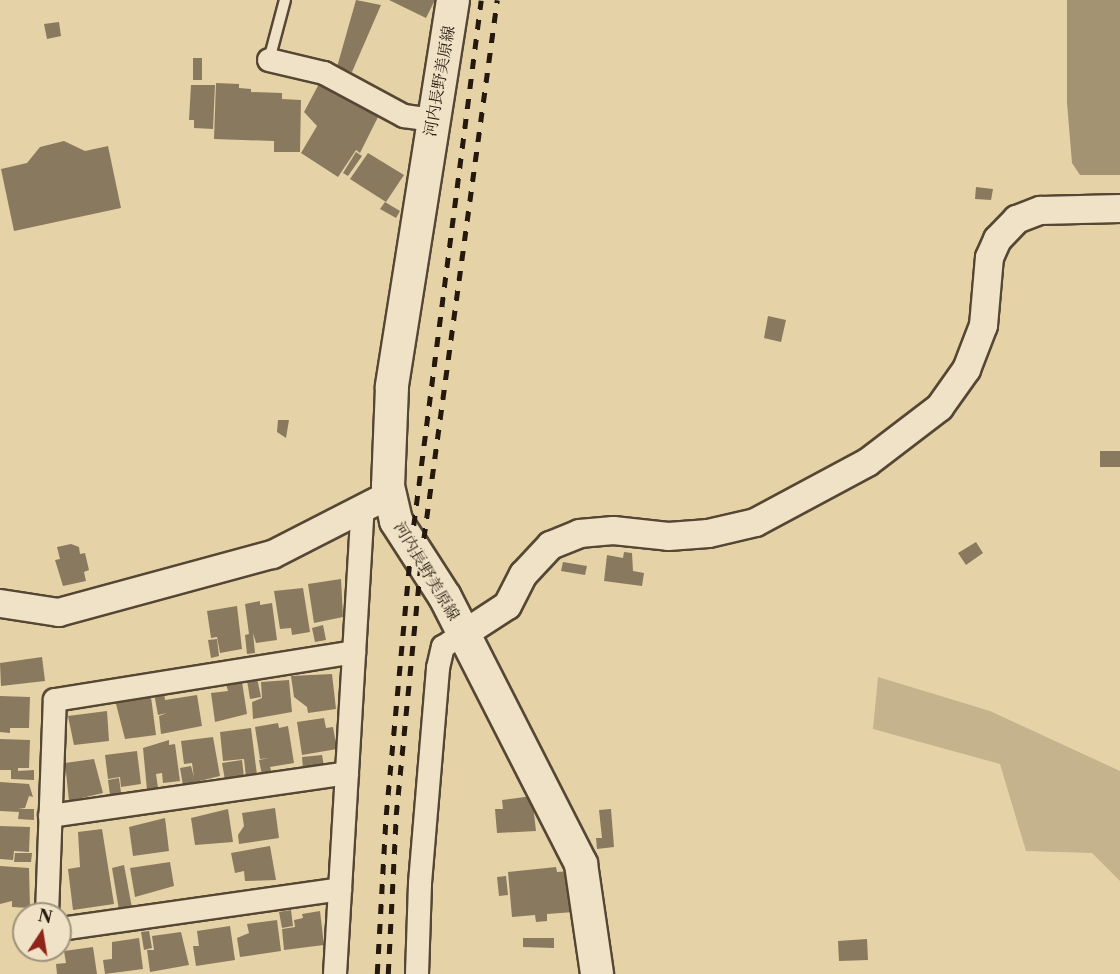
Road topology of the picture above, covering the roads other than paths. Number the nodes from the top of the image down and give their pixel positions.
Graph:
1 (285, 0) edge
2 (453, 0) edge
3 (268, 60) joint
4 (432, 120) junction
5 (1120, 208) edge
6 (376, 501) junction
7 (0, 603) edge
8 (464, 633) junction
9 (354, 652) junction
10 (347, 773) junction
11 (50, 816) junction
12 (340, 889) junction
13 (47, 902) edge
14 (72, 927) edge
15 (335, 974) edge
16 (417, 974) edge
17 (597, 974) edge

1 - 3 lane
2 - 4 main road, 河内長野美原線
3 - 4 street
4 - 6 main road, 河内長野美原線
5 - 8 street
6 - 7 street
6 - 8 main road, 河内長野美原線
6 - 9 street
8 - 16 street
8 - 17 main road, 河内長野美原線
9 - 10 street
9 - 11 street
10 - 11 street
10 - 12 street
11 - 13 street
12 - 14 street
12 - 15 street

